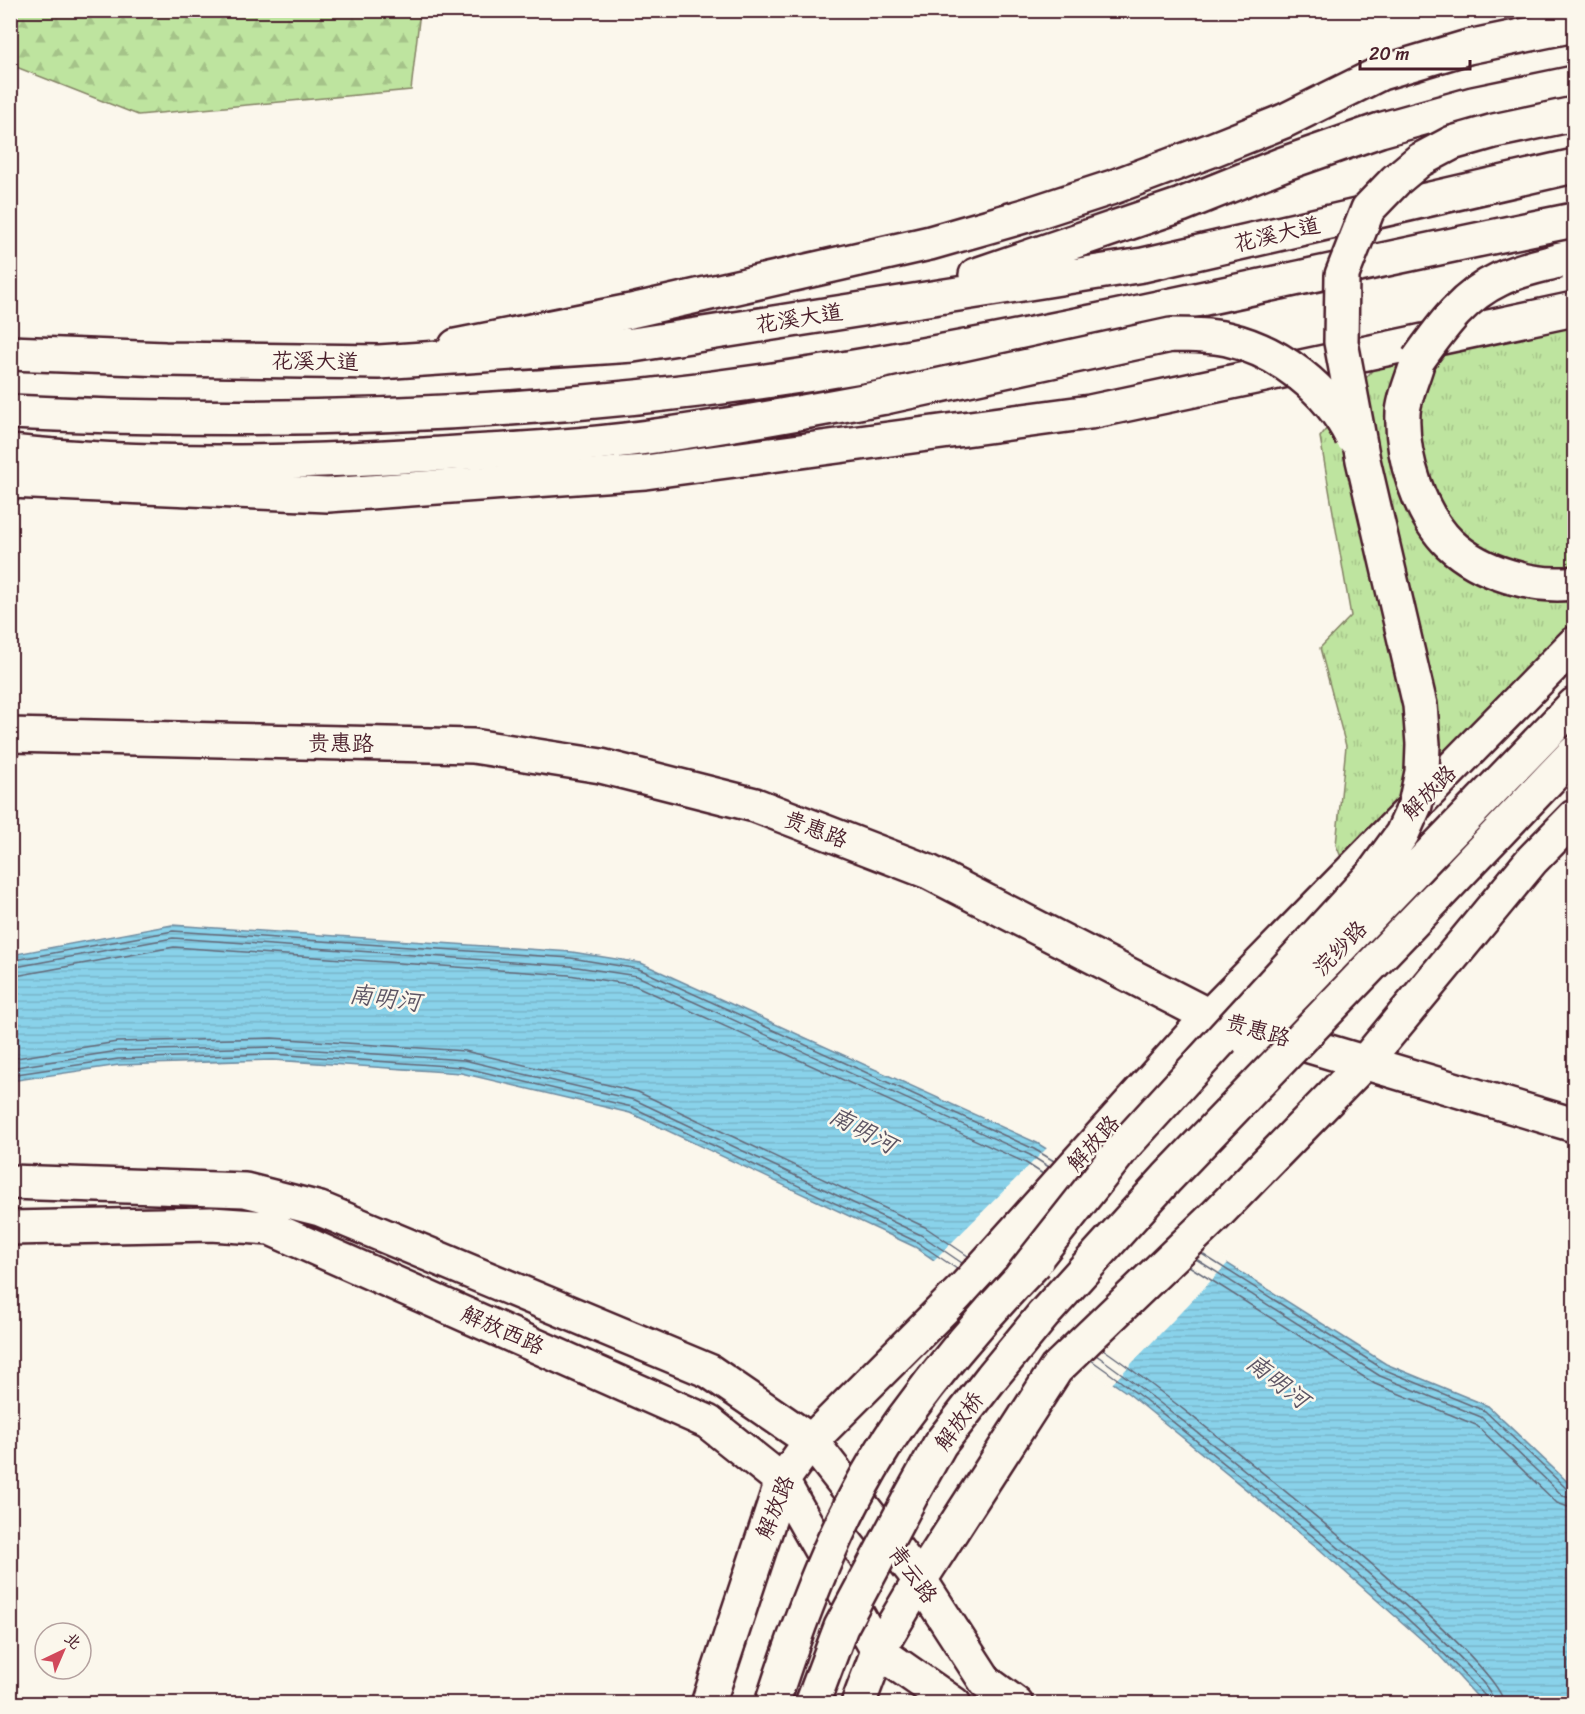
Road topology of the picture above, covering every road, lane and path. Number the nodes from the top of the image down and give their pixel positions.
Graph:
1 (1575, 25) edge
2 (1575, 83) edge
3 (1575, 114) edge
4 (1575, 166) edge
5 (1575, 220) edge
6 (1566, 259) edge
7 (886, 304) junction
8 (1575, 309) edge
9 (10, 353) edge
10 (379, 362) junction
11 (10, 412) edge
12 (10, 452) edge
13 (1364, 460) junction
14 (10, 481) edge
15 (1575, 584) edge
16 (1575, 644) edge
17 (1575, 705) edge
18 (10, 735) edge
19 (1575, 753) edge
20 (1575, 817) edge
21 (1209, 1016) junction
22 (1365, 1062) junction
23 (1575, 1125) edge
24 (1167, 1178) joint
25 (10, 1182) edge
26 (1105, 1192) joint
27 (10, 1228) edge
28 (1021, 1277) junction
29 (811, 1441) junction
30 (782, 1480) junction
31 (920, 1580) junction
32 (878, 1651) junction
33 (708, 1704) edge
34 (772, 1704) edge
35 (812, 1704) edge
36 (858, 1704) edge
37 (954, 1704) edge
38 (1016, 1704) edge

1 - 10 main road
2 - 7 main road
3 - 13 main road, bridge
4 - 7 main road, 花溪大道
5 - 11 main road
6 - 15 main road, bridge
7 - 10 main road, 花溪大道
8 - 14 main road
9 - 10 main road, 花溪大道
12 - 13 main road, bridge
13 - 28 main road, bridge
16 - 21 main road, 解放路
17 - 26 main road, 浣纱路, bridge
18 - 21 main road, 贵惠路
19 - 24 main road, 浣纱路, bridge
20 - 22 main road
21 - 22 main road, 贵惠路
21 - 29 main road, 解放路
22 - 23 main road, 贵惠路
22 - 31 main road
24 - 35 main road, 解放桥, bridge
25 - 29 main road, 解放西路
26 - 28 main road, 解放桥, bridge
27 - 30 main road, 解放西路
28 - 34 main road, 解放桥, bridge
29 - 30 main road, 解放路
29 - 31 main road, 青云路
30 - 32 main road, 解放西路
30 - 33 main road, 解放路
31 - 32 main road
31 - 38 main road, 青云路
32 - 36 main road
32 - 37 main road

